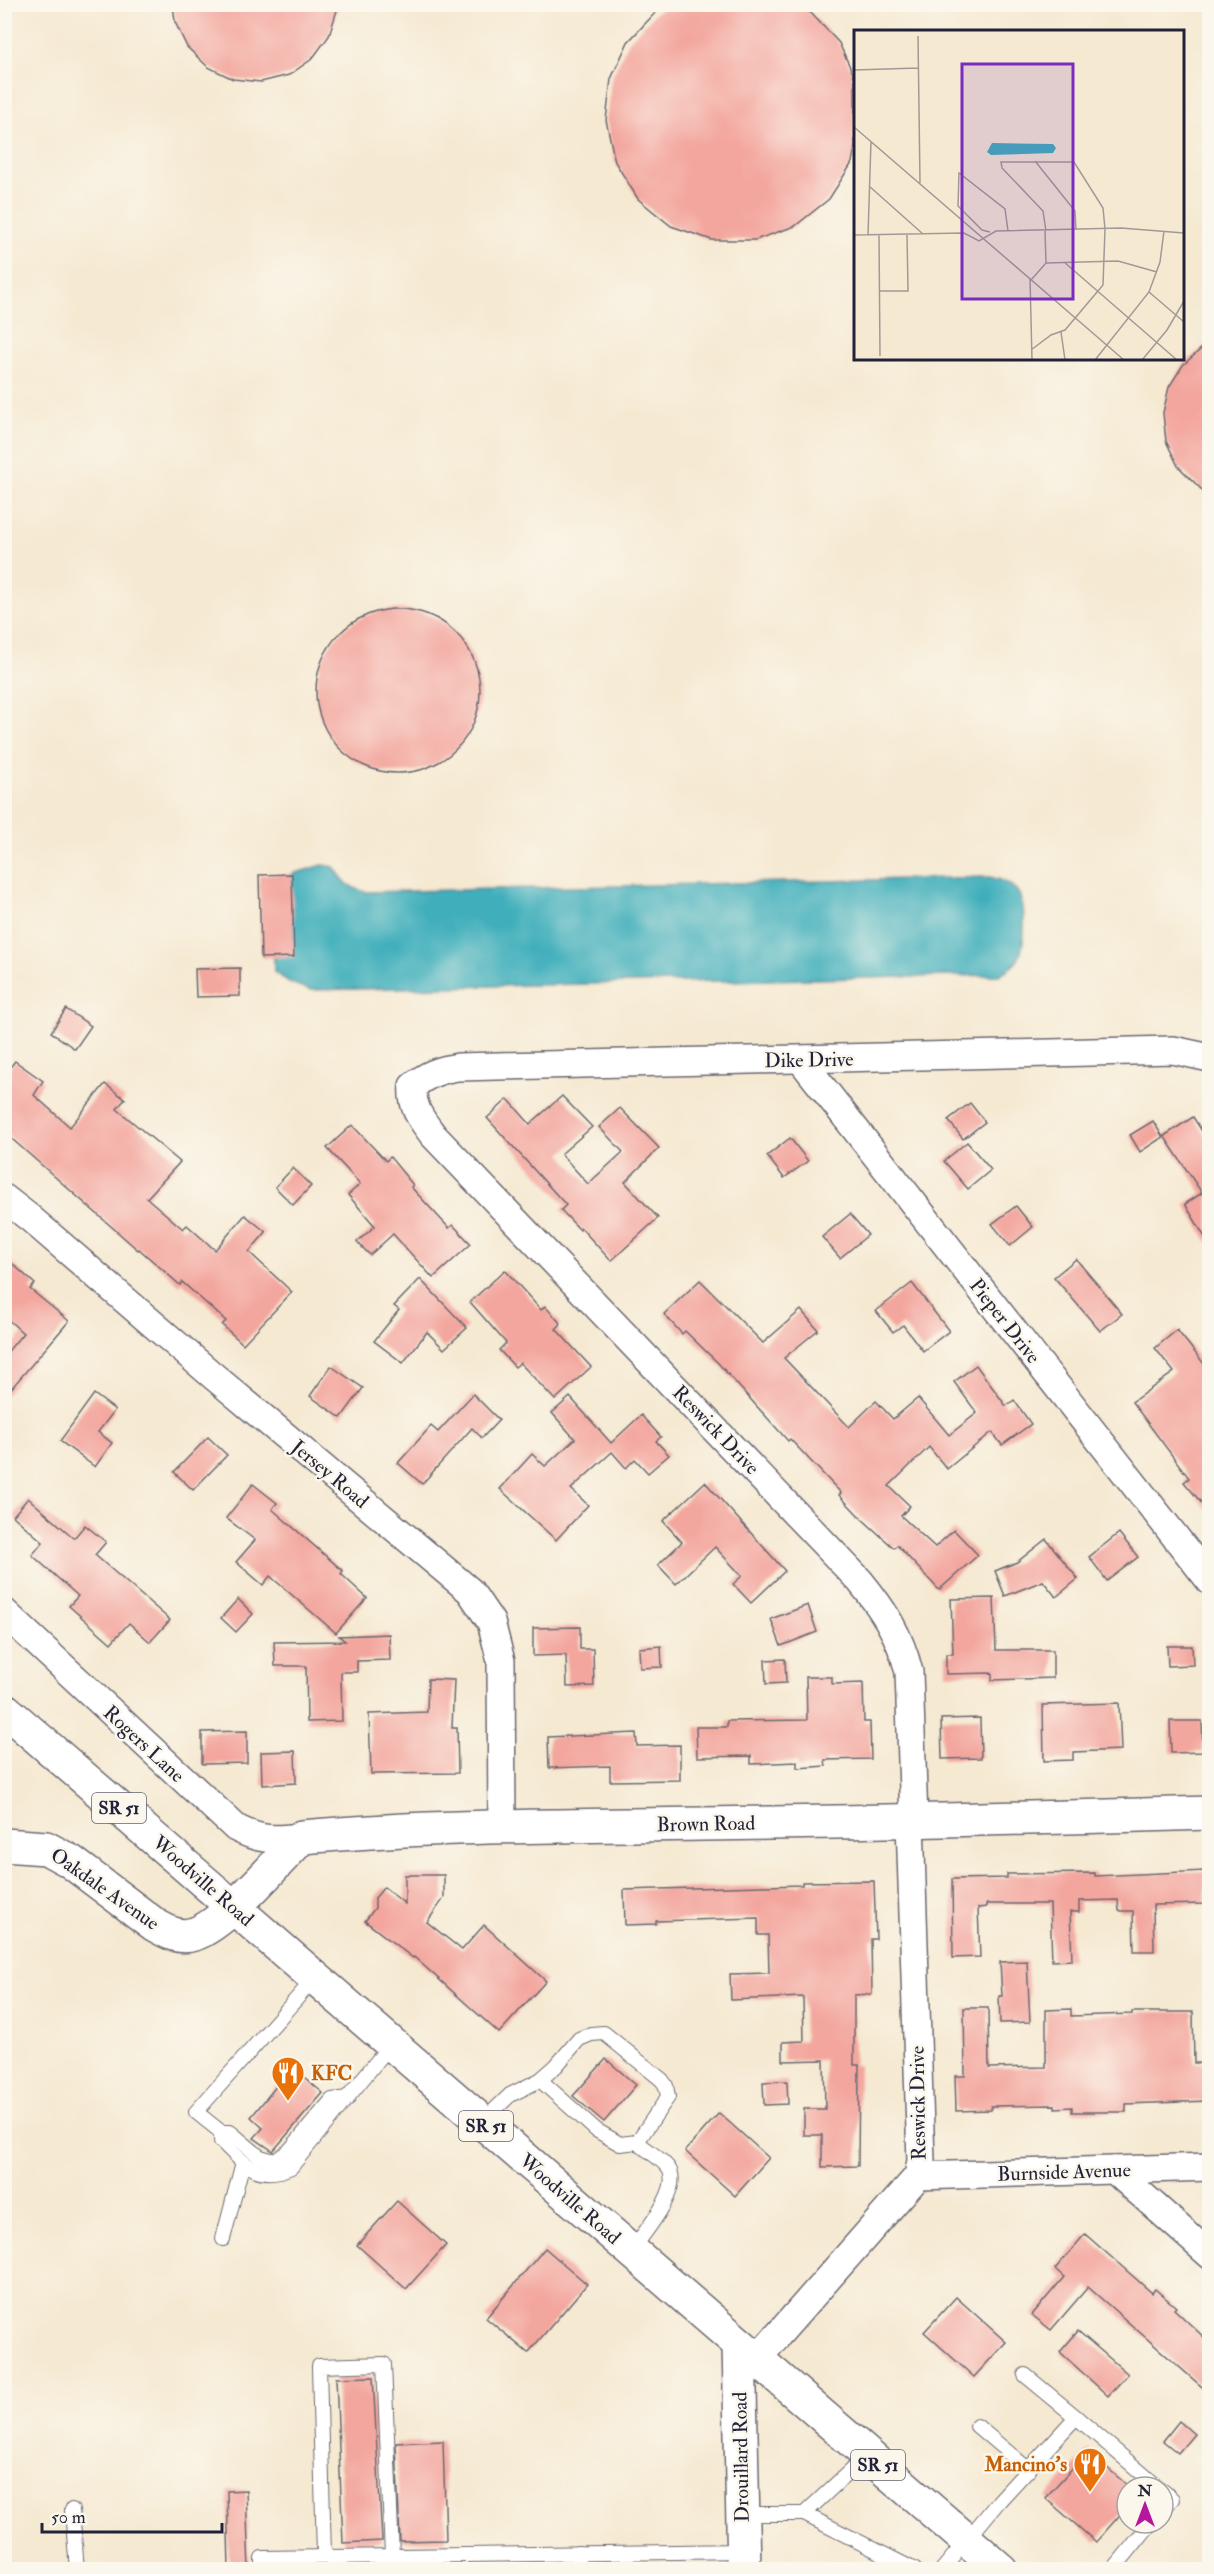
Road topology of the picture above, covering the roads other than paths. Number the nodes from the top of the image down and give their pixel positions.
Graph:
1 (1209, 1058) edge
2 (801, 1060) junction
3 (413, 1086) joint
4 (4, 1198) edge
5 (1209, 1581) edge
6 (4, 1612) edge
7 (4, 1709) edge
8 (1209, 1813) edge
9 (912, 1821) junction
10 (502, 1827) junction
11 (302, 1837) junction
12 (4, 1845) edge
13 (233, 1907) junction
14 (315, 1978) junction
15 (391, 2044) junction
16 (540, 2079) junction
17 (348, 2098) junction
18 (481, 2122) junction
19 (221, 2133) junction
20 (637, 2142) junction
21 (243, 2162) junction
22 (1209, 2167) edge
23 (1114, 2170) junction
24 (918, 2176) junction
25 (223, 2239) dead end
26 (631, 2251) junction
27 (1209, 2255) edge
28 (747, 2352) junction
29 (1025, 2374) dead end
30 (1076, 2417) junction
31 (977, 2426) dead end
32 (867, 2455) junction
33 (1029, 2470) junction
34 (1144, 2475) edge
35 (72, 2510) dead end
36 (742, 2514) junction
37 (804, 2514) junction
38 (1141, 2535) edge
39 (966, 2540) junction
40 (578, 2553) junction
41 (324, 2556) junction
42 (393, 2556) junction
43 (744, 2560) edge
44 (77, 2570) edge
45 (262, 2570) edge
46 (579, 2570) edge
47 (915, 2570) edge
48 (942, 2570) edge
49 (1001, 2570) edge
50 (1113, 2570) edge

1 - 2 street, Dike Drive
2 - 3 street, Dike Drive
2 - 5 street, Pieper Drive
3 - 9 street, Reswick Drive
4 - 10 street, Jersey Road
6 - 11 street, Rogers Lane
7 - 13 street, Woodville Road / SR 51
8 - 9 street, Brown Road
9 - 10 street, Brown Road
9 - 24 street, Reswick Drive
10 - 11 street, Brown Road
11 - 13 street
12 - 13 street, Oakdale Avenue
13 - 14 street, Woodville Road / SR 51
14 - 15 street, Woodville Road / SR 51
14 - 19 lane
15 - 17 lane
15 - 18 street, Woodville Road / SR 51
16 - 18 lane
16 - 20 lane
16 - 20 lane
17 - 19 lane
17 - 21 lane
18 - 26 street, Woodville Road / SR 51
19 - 21 lane
20 - 26 lane
21 - 25 lane
22 - 23 street, Burnside Avenue
23 - 24 street, Burnside Avenue
23 - 27 street
24 - 28 street, Reswick Drive
26 - 28 street, Woodville Road / SR 51
28 - 32 street, Woodville Road / SR 51
28 - 36 street, Drouillard Road
29 - 30 lane
30 - 33 lane
30 - 34 lane
31 - 33 lane
32 - 37 lane
32 - 39 street, Woodville Road / SR 51
33 - 39 lane
35 - 44 lane
36 - 37 lane
36 - 43 street, Drouillard Road
37 - 47 lane
38 - 50 lane
39 - 48 lane
39 - 49 street, Woodville Road / SR 51
40 - 42 lane
40 - 43 lane
40 - 46 lane
41 - 42 lane
41 - 42 lane
41 - 45 lane

